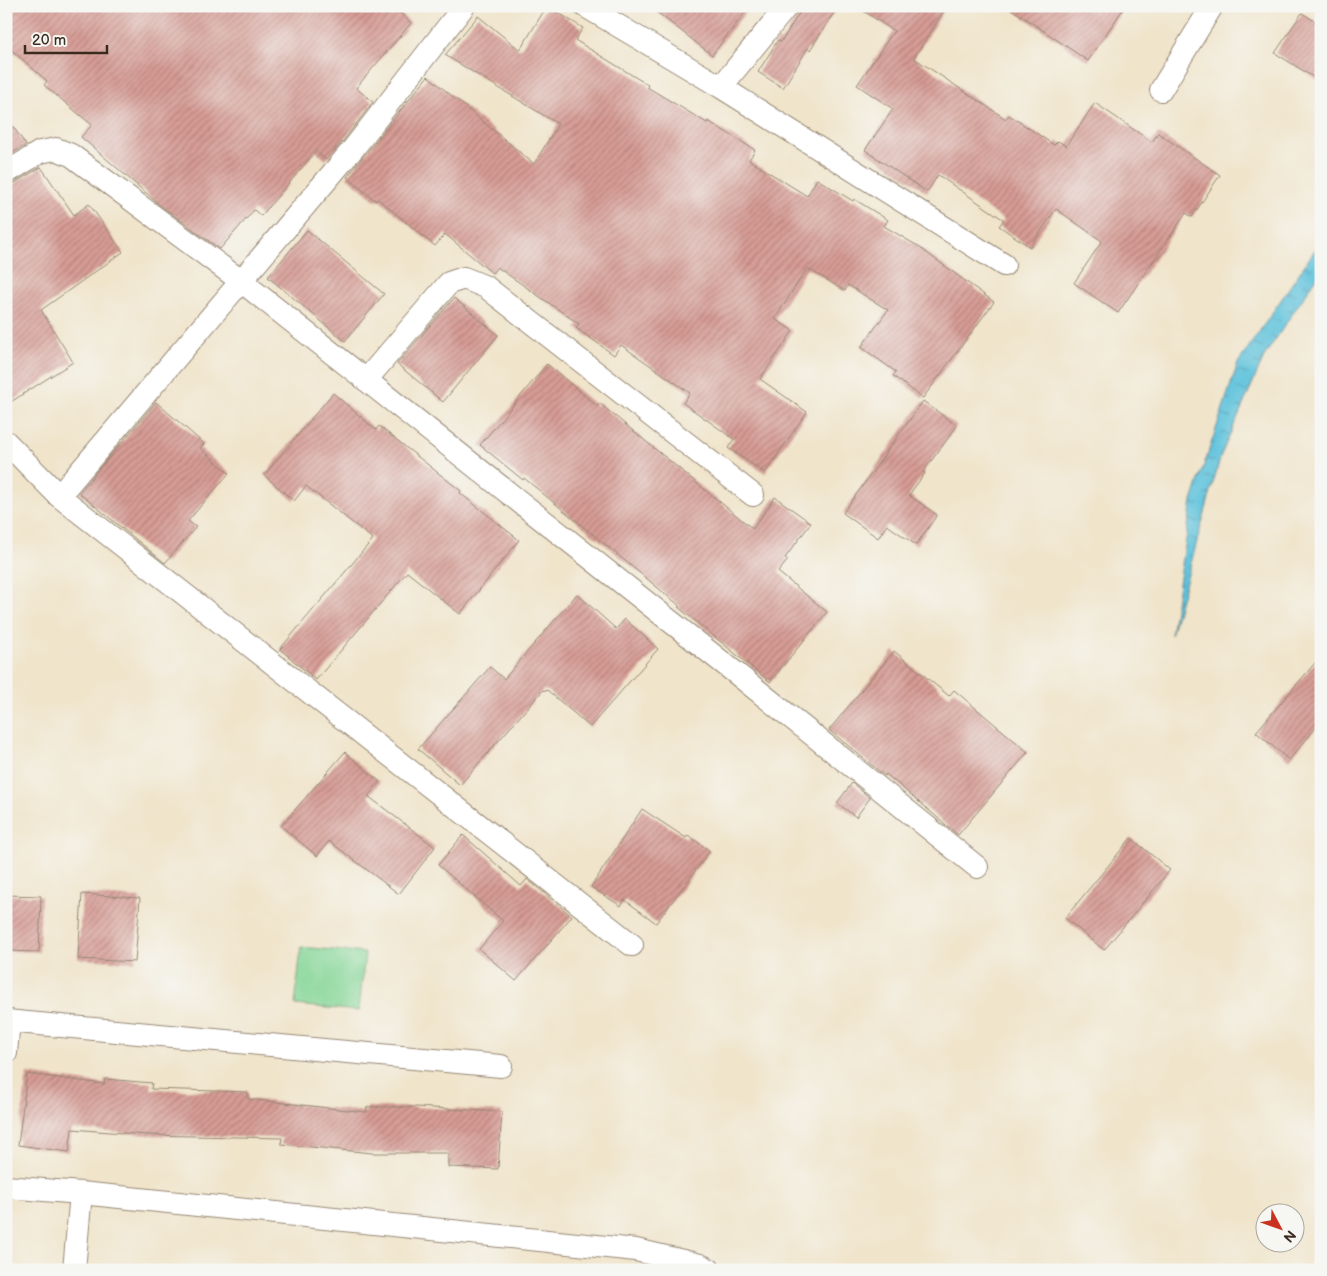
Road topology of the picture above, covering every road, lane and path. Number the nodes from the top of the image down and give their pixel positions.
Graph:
1 (464, 6) edge
2 (585, 6) edge
3 (787, 6) edge
4 (1212, 6) edge
5 (721, 87) junction
6 (1161, 90) dead end
7 (6, 173) edge
8 (1004, 265) dead end
9 (241, 281) junction
10 (366, 380) junction
11 (6, 442) edge
12 (753, 495) dead end
13 (60, 496) junction
14 (977, 867) dead end
15 (632, 945) dead end
16 (8, 1021) edge
17 (6, 1053) edge
18 (501, 1066) dead end
19 (6, 1187) edge
20 (81, 1192) junction
21 (74, 1270) edge
22 (710, 1270) edge

1 - 9 street
2 - 5 street
3 - 5 street
4 - 6 street
5 - 8 street
7 - 9 street
9 - 10 street
9 - 13 street
10 - 12 street
10 - 14 street
11 - 13 street
13 - 15 street
16 - 17 street
16 - 18 street
19 - 20 street
20 - 21 street
20 - 22 street

